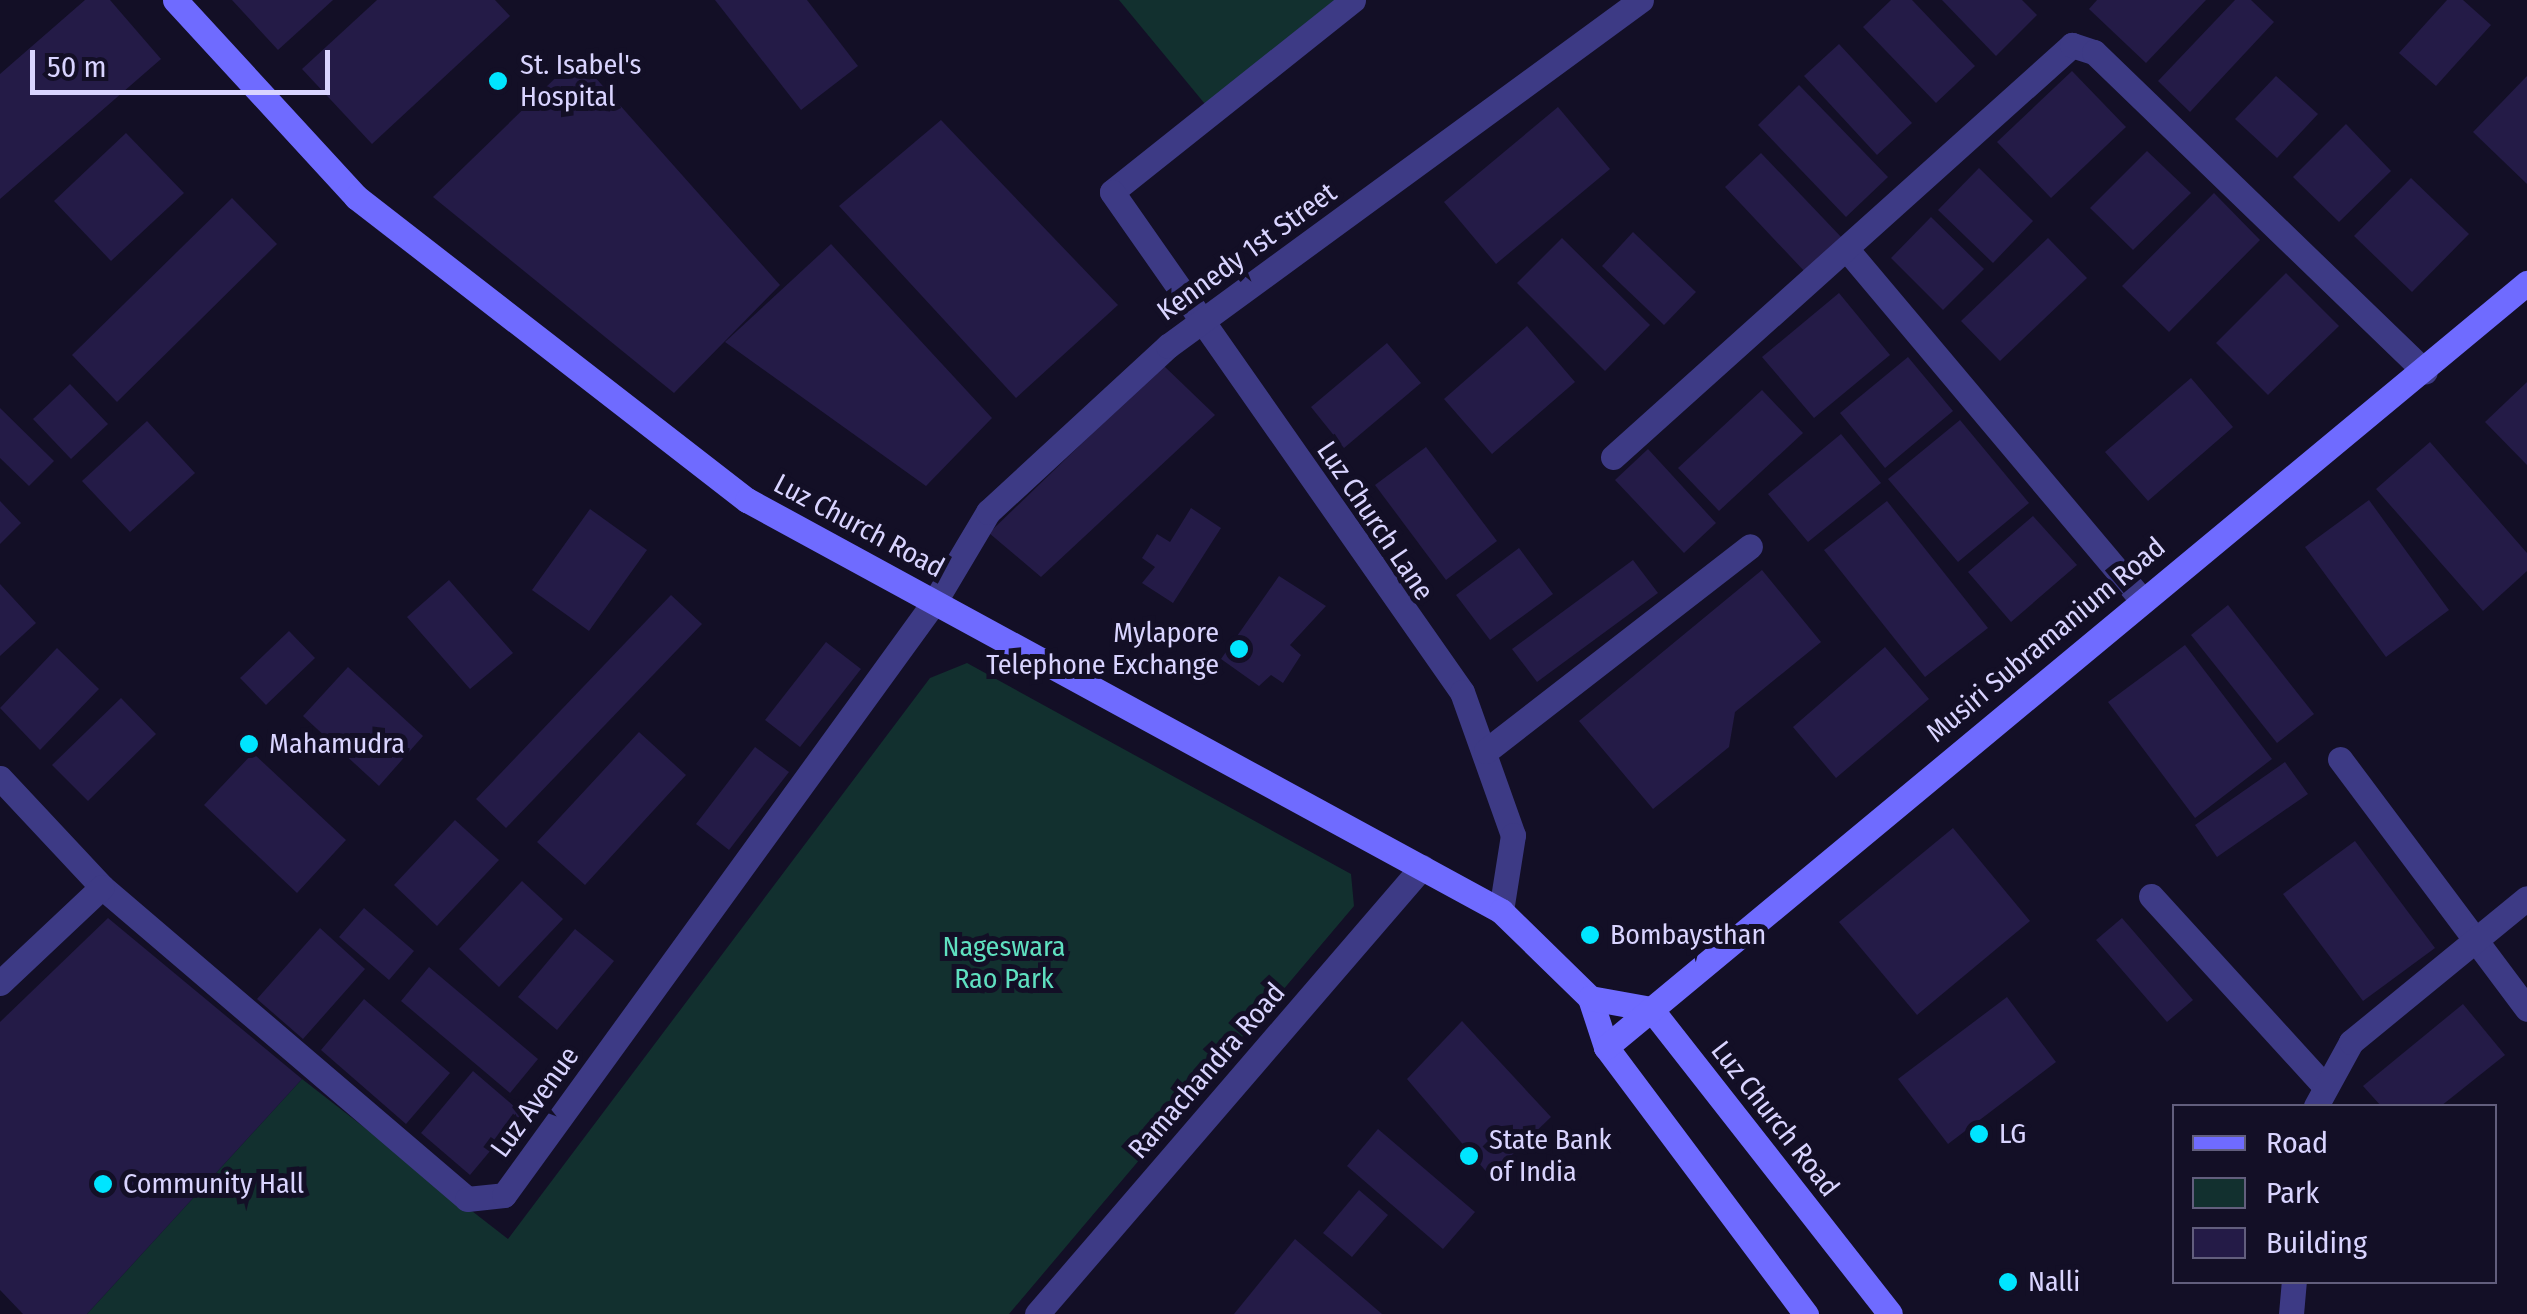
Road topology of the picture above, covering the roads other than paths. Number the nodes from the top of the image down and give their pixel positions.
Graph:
1 (175, 0) edge
2 (1353, 0) edge
3 (1641, 0) edge
4 (1849, 252) junction
5 (2527, 282) edge
6 (1207, 322) junction
7 (2424, 372) junction
8 (1613, 457) dead end
9 (1750, 546) dead end
10 (2141, 599) junction
11 (935, 601) junction
12 (1486, 751) junction
13 (2340, 759) dead end
14 (0, 778) edge
15 (1422, 866) junction
16 (102, 887) junction
17 (2151, 896) dead end
18 (2527, 898) edge
19 (1501, 911) junction
20 (2474, 937) junction
21 (0, 983) edge
22 (1590, 998) junction
23 (1651, 1009) junction
24 (2527, 1009) edge
25 (1606, 1047) junction
26 (2319, 1095) edge
27 (2294, 1284) edge
28 (1037, 1314) edge
29 (1806, 1314) edge
30 (1890, 1314) edge
31 (2291, 1314) edge

1 - 11 main road, Luz Church Road
2 - 6 street, Luz Church Lane
3 - 6 street, Kennedy 1st Street
4 - 7 street
4 - 8 street
4 - 10 street
5 - 7 main road, Musiri Subramanium Road
6 - 11 street, Kennedy 1st Street
6 - 12 street, Luz Church Lane
7 - 10 main road, Musiri Subramanium Road
9 - 12 street
10 - 23 main road, Musiri Subramanium Road
11 - 15 main road, Luz Church Road
11 - 16 street, Luz Avenue
12 - 19 street, Luz Church Lane
13 - 20 street
14 - 16 street, Luz Avenue
15 - 19 main road, Luz Church Road
15 - 28 street, Ramachandra Road
16 - 21 street
17 - 26 street
18 - 20 street
19 - 22 main road, Luz Church Road
20 - 24 street
20 - 26 street
22 - 23 main road
22 - 25 main road, Luz Church Road
23 - 25 main road, Musiri Subramanium Road
23 - 30 main road, Luz Church Road
25 - 29 main road, Luz Church Road
27 - 31 street

